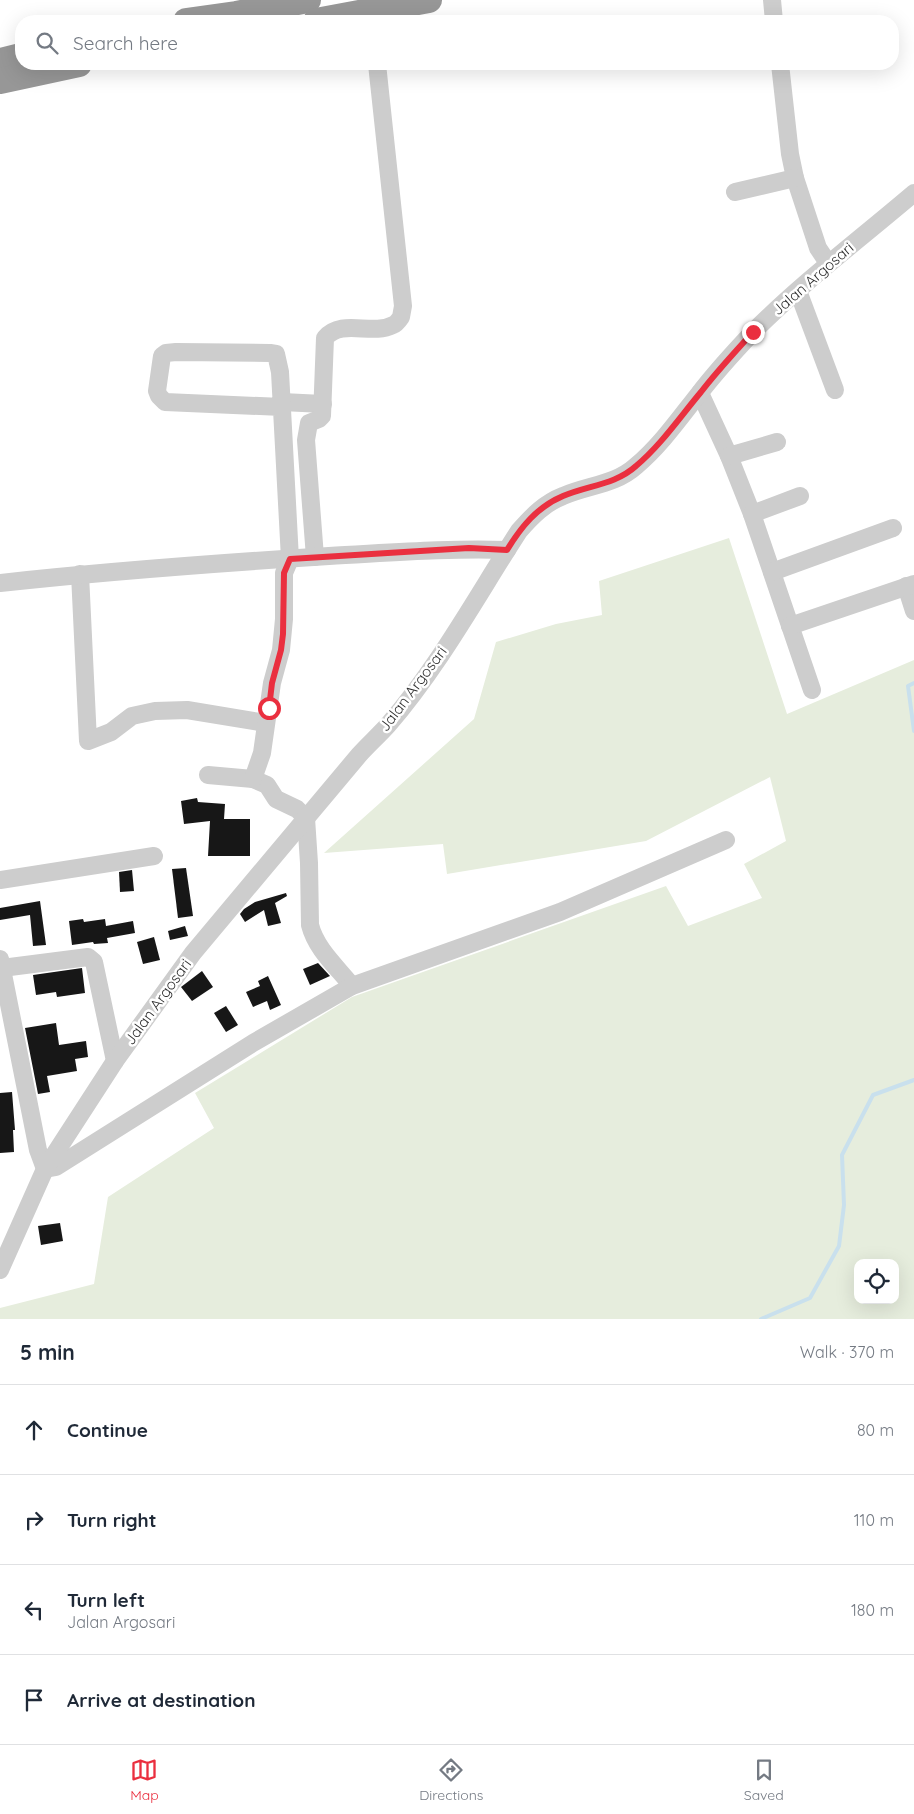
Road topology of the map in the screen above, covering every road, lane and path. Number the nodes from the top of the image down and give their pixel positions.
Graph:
1 (429, 0) edge
2 (772, 0) edge
3 (295, 1) edge
4 (237, 12) edge
5 (220, 15) edge
6 (376, 15) edge
7 (773, 15) edge
8 (15, 57) edge
9 (0, 61) edge
10 (51, 70) edge
11 (378, 70) edge
12 (781, 70) edge
13 (0, 81) edge
14 (795, 178) junction
15 (735, 192) dead end
16 (914, 193) edge
17 (828, 263) junction
18 (798, 291) junction
19 (835, 390) dead end
20 (700, 392) junction
21 (282, 404) junction
22 (323, 404) junction
23 (777, 442) dead end
24 (730, 456) junction
25 (800, 496) dead end
26 (752, 514) junction
27 (893, 528) dead end
28 (507, 550) junction
29 (315, 557) junction
30 (290, 559) junction
31 (772, 572) junction
32 (80, 574) junction
33 (0, 583) edge
34 (910, 585) edge
35 (914, 611) edge
36 (790, 626) junction
37 (812, 690) dead end
38 (266, 723) junction
39 (208, 775) dead end
40 (253, 779) junction
41 (306, 818) junction
42 (726, 840) dead end
43 (154, 856) dead end
44 (0, 880) edge
45 (1, 964) edge
46 (352, 986) junction
47 (115, 1061) junction
48 (45, 1169) junction
49 (0, 1270) edge

1 - 6 highway
2 - 7 street
3 - 4 highway
4 - 5 highway
8 - 9 highway
10 - 13 highway
11 - 22 street
12 - 14 street
14 - 15 street
14 - 17 street
16 - 17 street, Jalan Argosari
17 - 18 street, Jalan Argosari
18 - 19 street
18 - 20 street, Jalan Argosari
20 - 24 street
20 - 28 street, Jalan Argosari
21 - 21 street
21 - 22 street
21 - 30 street
22 - 29 street
23 - 24 street
24 - 26 street
25 - 26 street
26 - 31 street
27 - 31 street
28 - 29 street
28 - 41 street, Jalan Argosari
29 - 30 street
30 - 32 street
30 - 38 street
31 - 36 street
32 - 33 street
32 - 38 street
34 - 35 street
34 - 36 street
36 - 37 street
38 - 40 street
39 - 40 street
40 - 41 street
41 - 46 street
41 - 47 street, Jalan Argosari
42 - 46 street
43 - 44 street
45 - 47 street
45 - 48 street
46 - 48 street
47 - 48 street, Jalan Argosari
48 - 49 street, Jalan Argosari

